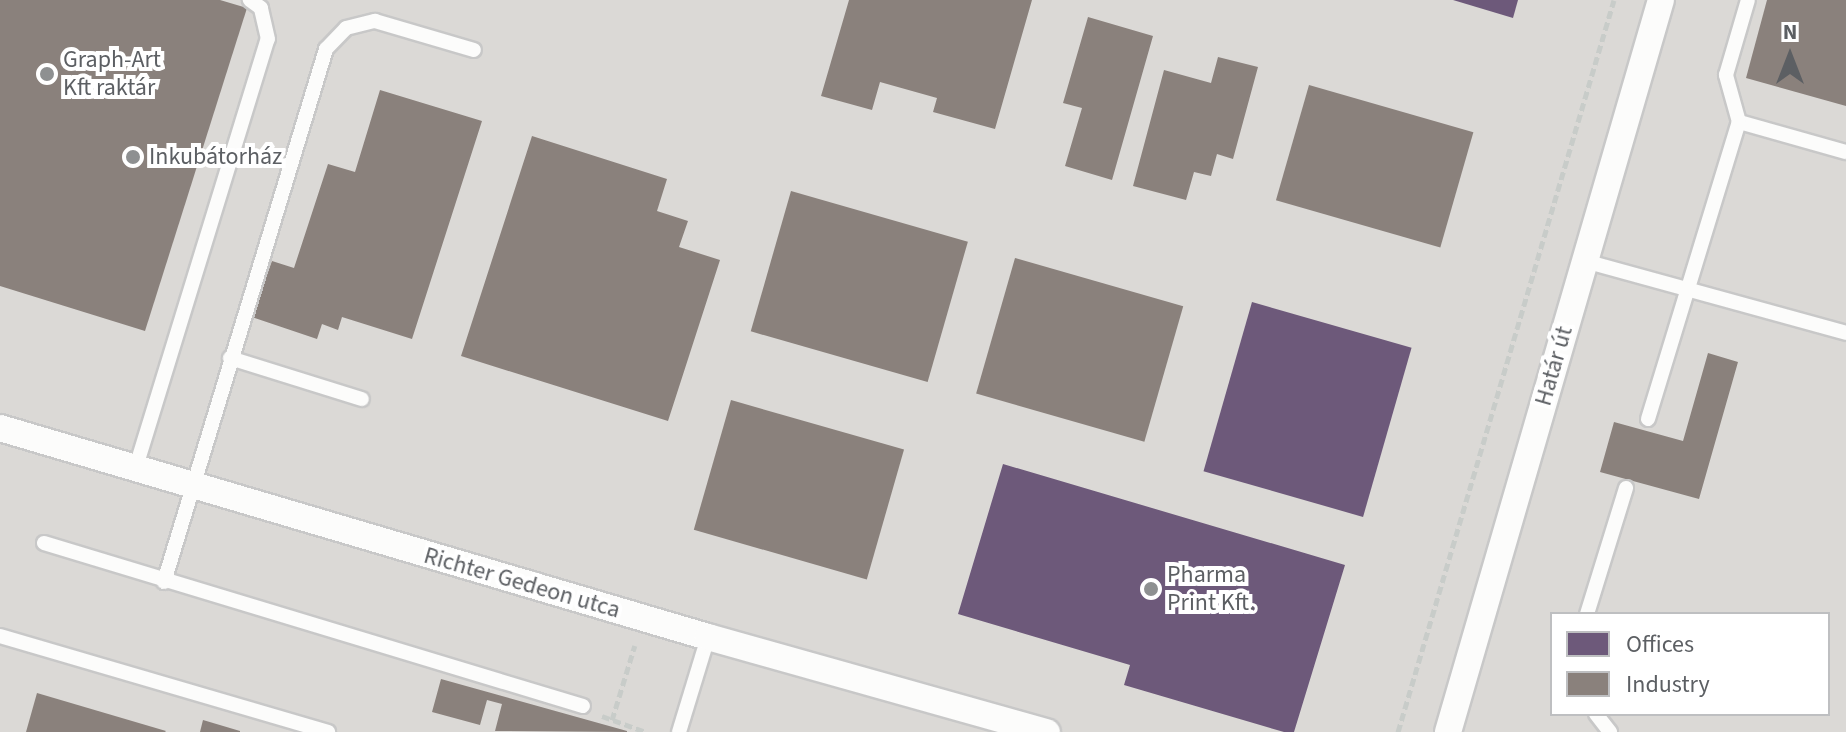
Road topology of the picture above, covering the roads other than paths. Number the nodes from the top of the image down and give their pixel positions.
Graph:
1 (250, 0) edge
2 (1661, 0) edge
3 (1748, 0) edge
4 (474, 50) dead end
5 (1739, 122) junction
6 (1846, 152) edge
7 (1585, 261) junction
8 (1688, 291) junction
9 (1846, 333) edge
10 (230, 358) junction
11 (362, 399) dead end
12 (1648, 419) dead end
13 (0, 428) edge
14 (135, 470) junction
15 (191, 487) junction
16 (1626, 488) dead end
17 (44, 543) dead end
18 (164, 582) junction
19 (1588, 612) edge
20 (0, 636) edge
21 (708, 637) junction
22 (583, 706) road end
23 (1598, 716) edge
24 (328, 732) edge
25 (679, 732) edge
26 (1047, 732) edge
27 (1448, 732) edge
28 (1610, 732) edge

1 - 14 lane
2 - 7 street, Határ út
3 - 5 lane
4 - 10 lane
5 - 6 lane
5 - 8 lane
7 - 8 lane
7 - 27 street, Határ út
8 - 9 lane
8 - 12 lane
10 - 11 lane
10 - 15 lane
13 - 14 street, Richter Gedeon utca
14 - 15 street, Richter Gedeon utca
15 - 18 lane
15 - 21 street, Richter Gedeon utca
16 - 19 lane
17 - 18 lane
18 - 22 lane
20 - 24 lane
21 - 25 lane
21 - 26 street, Richter Gedeon utca
23 - 28 lane

